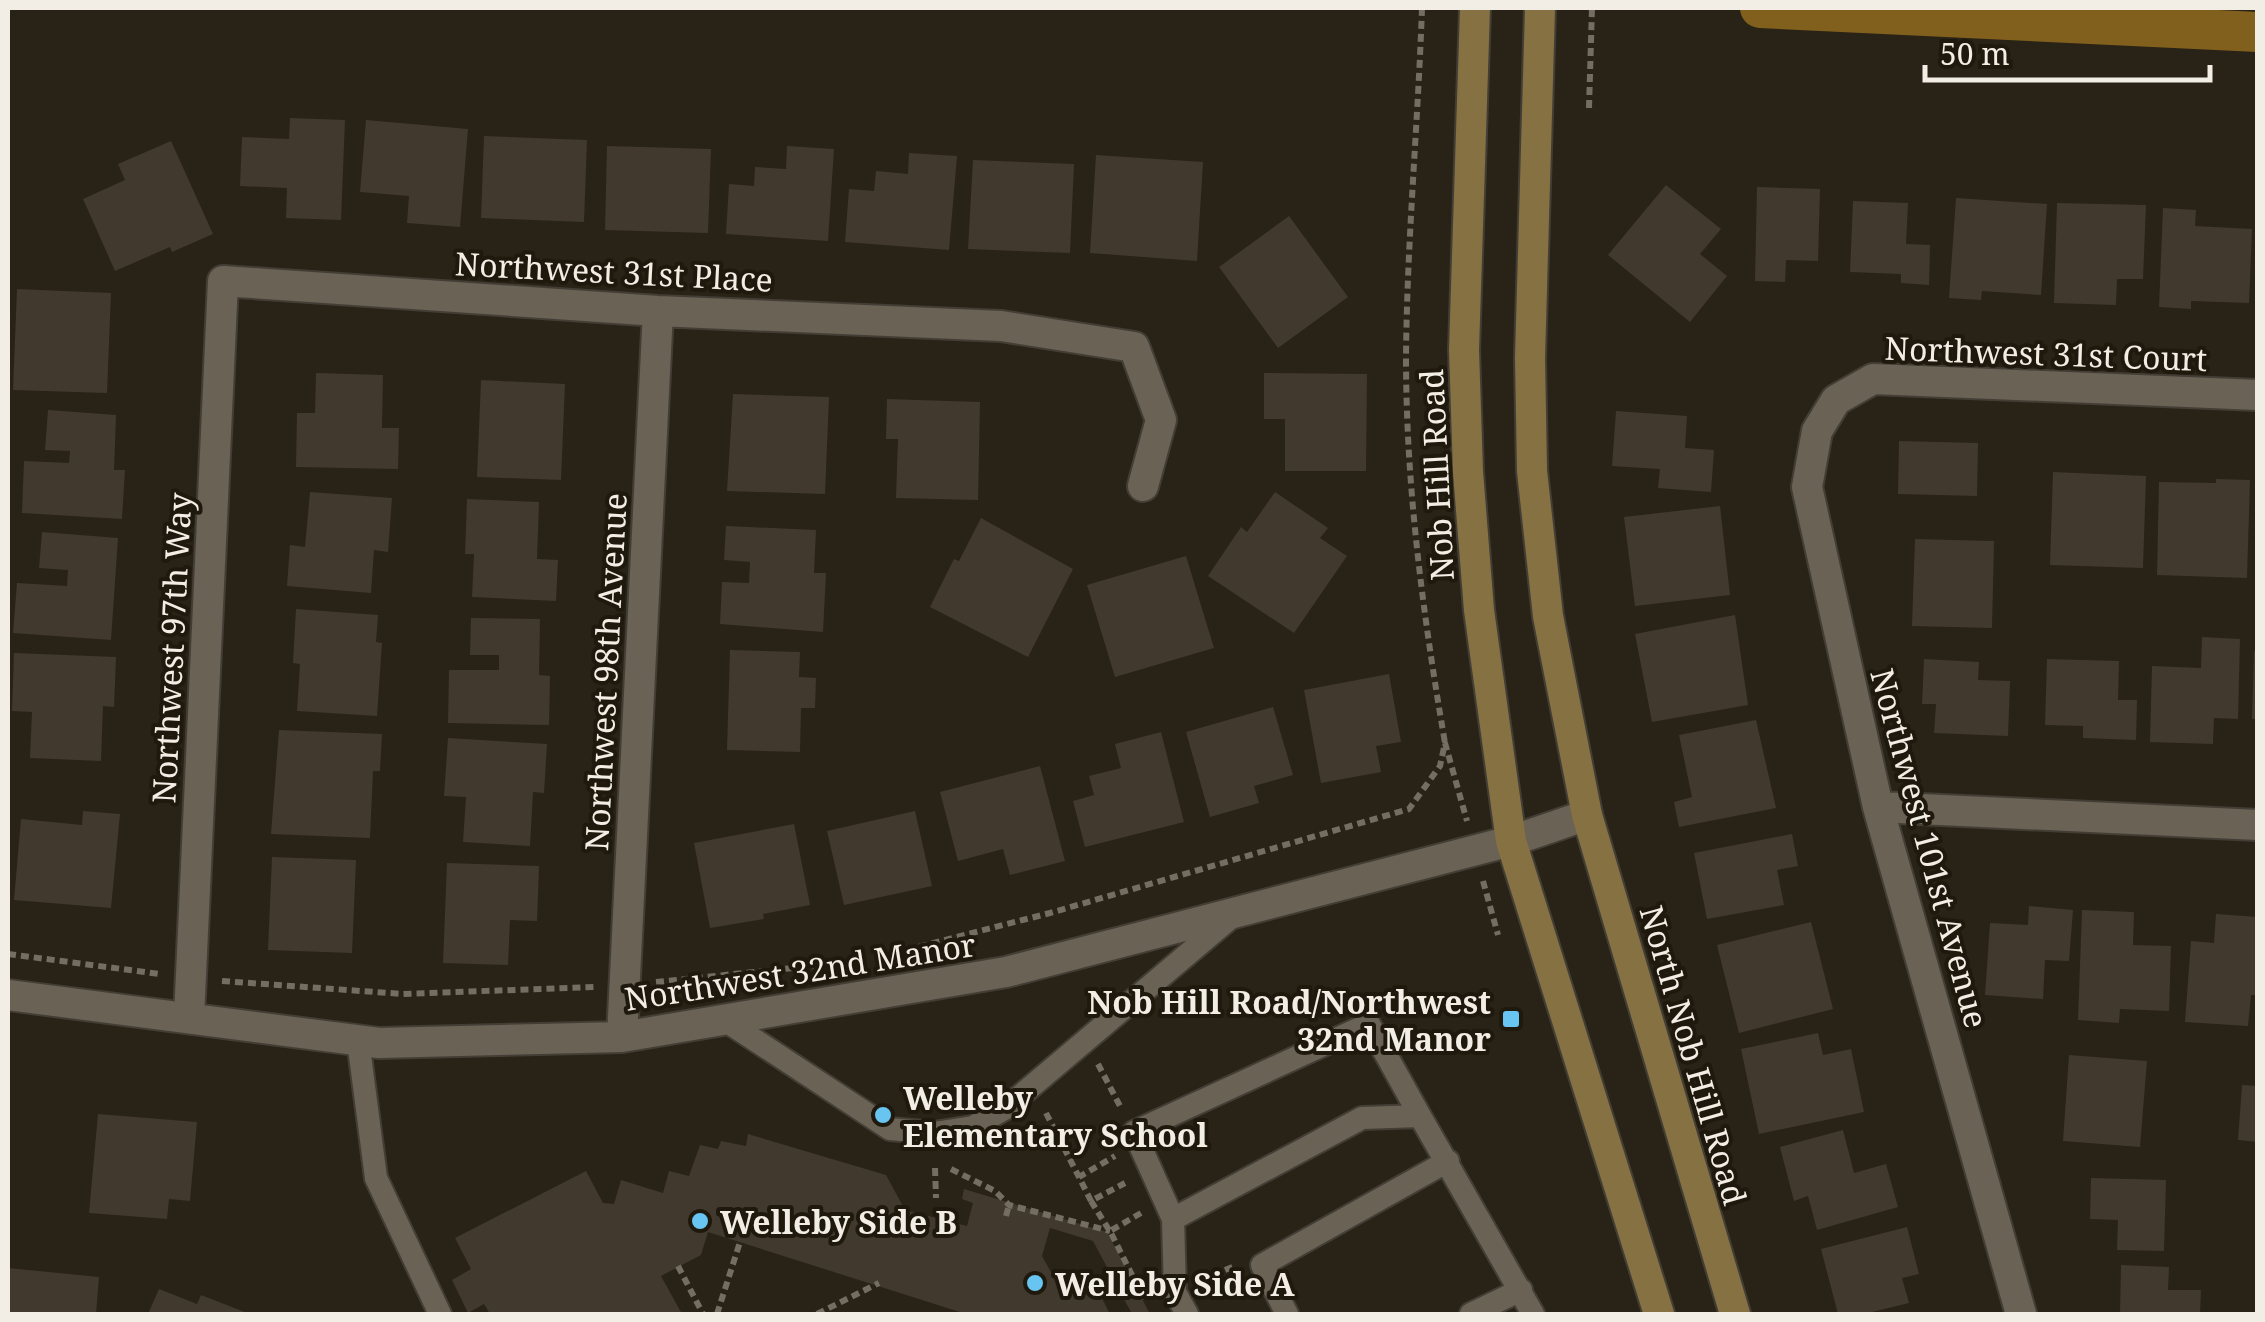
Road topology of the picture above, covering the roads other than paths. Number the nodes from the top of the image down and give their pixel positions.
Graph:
1 (1475, 8) edge
2 (1540, 8) edge
3 (223, 282) joint
4 (658, 311) junction
5 (2258, 395) edge
6 (1836, 400) joint
7 (1143, 486) dead end
8 (1878, 807) junction
9 (1587, 816) junction
10 (2258, 825) edge
11 (1511, 841) junction
12 (1238, 912) junction
13 (8, 995) edge
14 (190, 1018) junction
15 (723, 1019) junction
16 (622, 1036) junction
17 (358, 1040) junction
18 (1420, 1116) junction
19 (1448, 1161) junction
20 (1172, 1219) junction
21 (1521, 1290) junction
22 (440, 1314) edge
23 (1186, 1314) edge
24 (1286, 1314) edge
25 (1471, 1314) edge
26 (1533, 1314) edge
27 (1659, 1314) edge
28 (1734, 1314) edge
29 (2021, 1314) edge

1 - 11 main road, Nob Hill Road
2 - 9 main road
3 - 4 street, Northwest 31st Place
3 - 14 street, Northwest 97th Way
4 - 7 street, Northwest 31st Place
4 - 16 street, Northwest 98th Avenue
5 - 6 street, Northwest 31st Court
6 - 8 street, Northwest 101st Avenue
8 - 10 street
8 - 29 street, Northwest 101st Avenue
9 - 11 street, Northwest 32nd Manor
9 - 28 main road, North Nob Hill Road
11 - 12 street, Northwest 32nd Manor
11 - 27 main road
12 - 15 street, Northwest 32nd Manor
12 - 15 lane
13 - 14 street, Northwest 32nd Manor
14 - 17 street, Northwest 32nd Manor
15 - 16 street, Northwest 32nd Manor
16 - 17 street, Northwest 32nd Manor
17 - 22 lane
18 - 19 lane
18 - 20 lane
18 - 20 lane
19 - 21 lane
19 - 24 lane
20 - 23 lane
21 - 25 lane
21 - 26 lane

